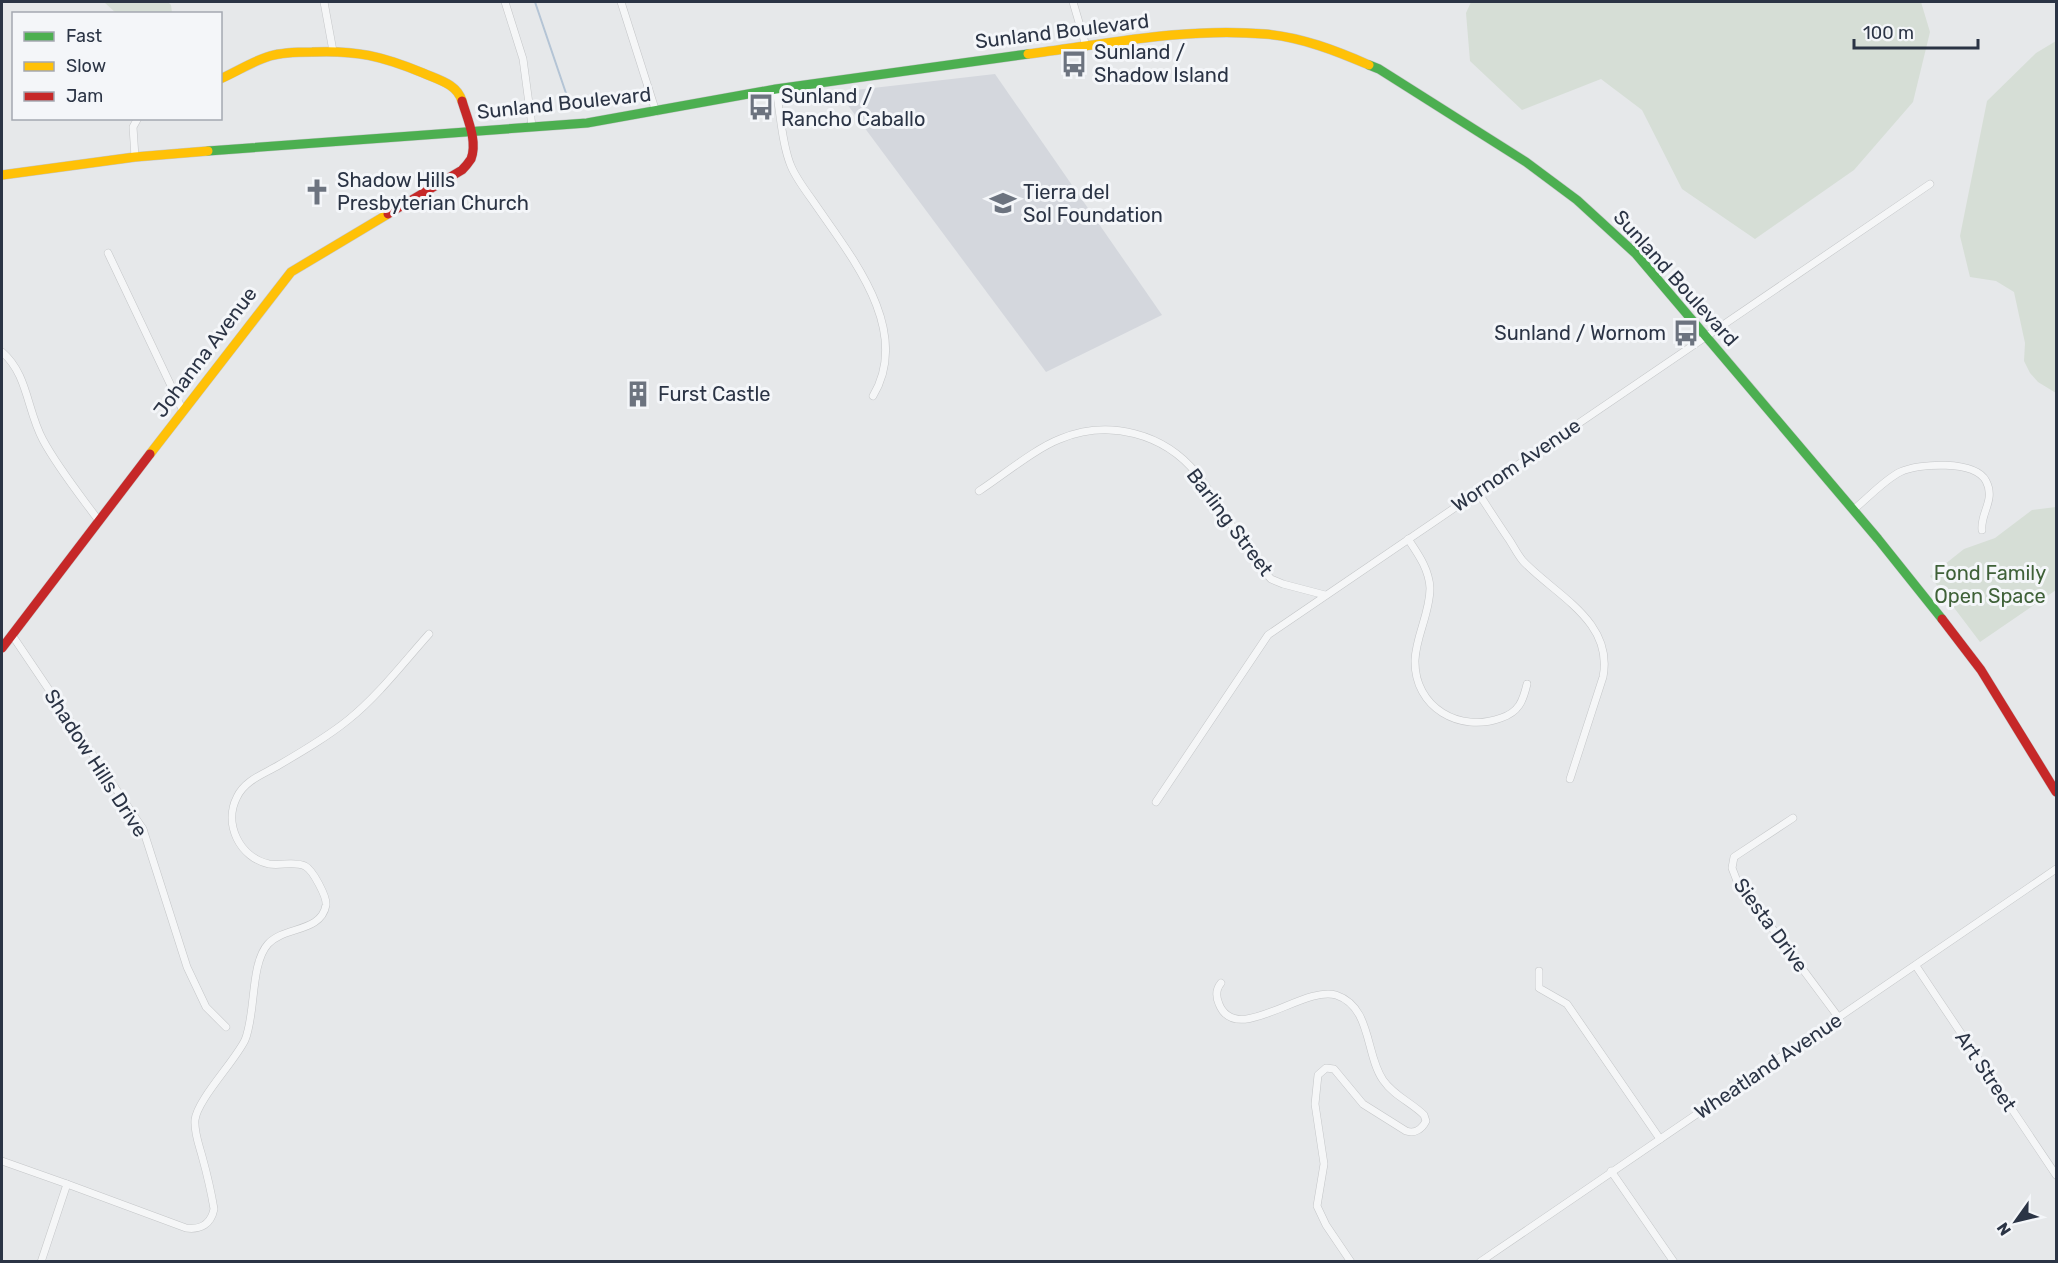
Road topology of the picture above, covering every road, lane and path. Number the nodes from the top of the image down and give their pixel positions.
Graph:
1 (324, 2) edge
2 (505, 2) edge
3 (621, 2) edge
4 (1073, 2) edge
5 (1086, 46) junction
6 (333, 51) junction
7 (222, 79) edge
8 (776, 89) junction
9 (656, 112) junction
10 (137, 120) edge
11 (532, 126) junction
12 (471, 130) junction
13 (135, 157) junction
14 (2, 175) edge
15 (1930, 184) dead end
16 (108, 253) dead end
17 (1707, 337) junction
18 (2, 352) edge
19 (873, 396) dead end
20 (183, 411) junction
21 (980, 491) dead end
22 (1477, 491) junction
23 (1853, 510) junction
24 (99, 522) junction
25 (1982, 530) dead end
26 (1408, 539) junction
27 (1325, 595) junction
28 (429, 634) dead end
29 (12, 635) junction
30 (2, 648) edge
31 (1527, 684) dead end
32 (1570, 779) dead end
33 (2056, 792) edge
34 (1156, 802) dead end
35 (1793, 818) dead end
36 (2056, 869) edge
37 (1916, 966) junction
38 (1539, 971) dead end
39 (1221, 982) dead end
40 (1839, 1018) junction
41 (226, 1027) dead end
42 (1660, 1139) junction
43 (2, 1161) edge
44 (1611, 1171) junction
45 (2056, 1175) edge
46 (67, 1184) junction
47 (41, 1262) edge
48 (1351, 1262) edge
49 (1480, 1262) edge
50 (1674, 1262) edge

1 - 6 street
2 - 11 street
3 - 9 street
4 - 5 street
5 - 8 main road, Sunland Boulevard
5 - 17 main road, Sunland Boulevard
6 - 7 main road, Johanna Avenue
6 - 12 main road, Johanna Avenue
8 - 9 main road, Sunland Boulevard
8 - 19 street
9 - 11 main road, Sunland Boulevard
10 - 13 street
11 - 12 main road, Sunland Boulevard
12 - 13 main road, Sunland Boulevard
12 - 20 main road, Johanna Avenue
13 - 14 main road, Sunland Boulevard
15 - 17 street, Wornom Avenue
16 - 20 street
17 - 22 street, Wornom Avenue
17 - 23 main road, Sunland Boulevard
18 - 24 street
20 - 24 main road, Johanna Avenue
21 - 27 street, Barling Street
22 - 26 street, Wornom Avenue
22 - 32 street
23 - 25 street
23 - 33 main road, Sunland Boulevard
24 - 29 main road, Johanna Avenue
26 - 27 street, Wornom Avenue
26 - 31 street
27 - 34 street, Wornom Avenue
28 - 46 street
29 - 30 main road, Johanna Avenue
29 - 41 street, Shadow Hills Drive
35 - 40 street, Siesta Drive
36 - 37 street, Wheatland Avenue
37 - 40 street, Wheatland Avenue
37 - 45 street, Art Street
38 - 42 street
39 - 48 street
40 - 42 street, Wheatland Avenue
42 - 44 street, Wheatland Avenue
43 - 46 street
44 - 49 street, Wheatland Avenue
44 - 50 street
46 - 47 street

